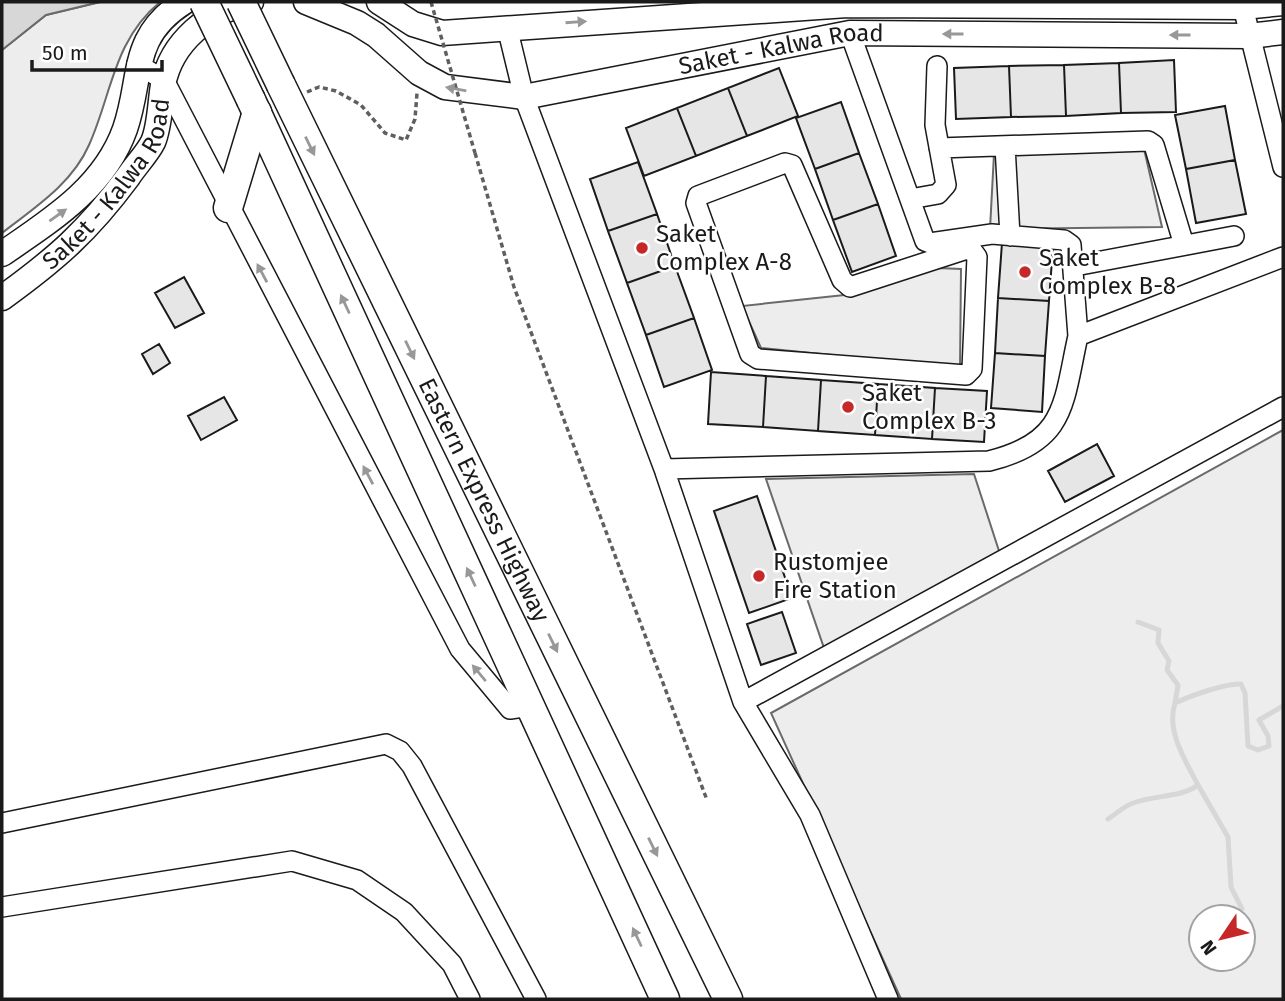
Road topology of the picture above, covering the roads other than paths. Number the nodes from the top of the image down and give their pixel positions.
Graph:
1 (184, 2) edge
2 (204, 2) edge
3 (241, 2) edge
4 (251, 2) edge
5 (306, 2) edge
6 (379, 2) edge
7 (1283, 3) edge
8 (1243, 7) junction
9 (508, 27) junction
10 (1283, 32) edge
11 (850, 33) junction
12 (1248, 36) junction
13 (137, 64) junction
14 (937, 66) dead end
15 (164, 80) junction
16 (524, 97) junction
17 (254, 106) junction
18 (1005, 146) junction
19 (939, 148) junction
20 (1282, 160) edge
21 (111, 180) junction
22 (910, 199) junction
23 (228, 208) junction
24 (1010, 236) junction
25 (1234, 236) dead end
26 (966, 243) junction
27 (1184, 245) junction
28 (2, 254) edge
29 (1283, 257) edge
30 (1074, 266) junction
31 (2, 298) edge
32 (1078, 336) junction
33 (1283, 407) edge
34 (664, 469) junction
35 (743, 702) junction
36 (530, 706) junction
37 (2, 823) edge
38 (2, 907) edge
39 (470, 999) edge
40 (536, 999) edge
41 (666, 999) edge
42 (728, 999) edge
43 (888, 999) edge

1 - 13 main road, Saket - Kalwa Road
2 - 17 highway, Eastern Express Highway, bridge
3 -> 42 highway, Eastern Express Highway, bridge
4 - 15 main road, Saket - Kalwa Road
5 - 16 main road, Saket - Kalwa Road
6 - 9 main road, Saket - Kalwa Road
7 - 8 main road, Saket - Kalwa Road
9 -> 8 main road, Saket - Kalwa Road
8 - 12 street
9 - 16 street
10 - 12 main road, Saket - Kalwa Road
12 -> 11 main road, Saket - Kalwa Road
11 - 16 main road, Saket - Kalwa Road
11 - 22 street
12 - 20 street
13 - 15 street
13 - 21 main road, Saket - Kalwa Road
14 - 19 street
15 - 21 main road, Saket - Kalwa Road
15 - 23 street
16 - 34 street
17 - 23 highway
36 -> 17 highway, Eastern Express Highway
18 - 19 street
18 - 24 street
18 - 27 street
19 - 22 street
28 -> 21 main road, Saket - Kalwa Road
21 - 31 main road, Saket - Kalwa Road
22 - 26 street
36 -> 23 street
24 - 26 street
24 - 30 street
25 - 27 street
26 - 26 street
27 - 30 street
29 - 32 street
30 - 32 street
32 - 34 street
33 - 35 street
34 - 35 street
35 - 43 street
41 -> 36 highway, Eastern Express Highway
37 - 40 street
38 - 39 street

